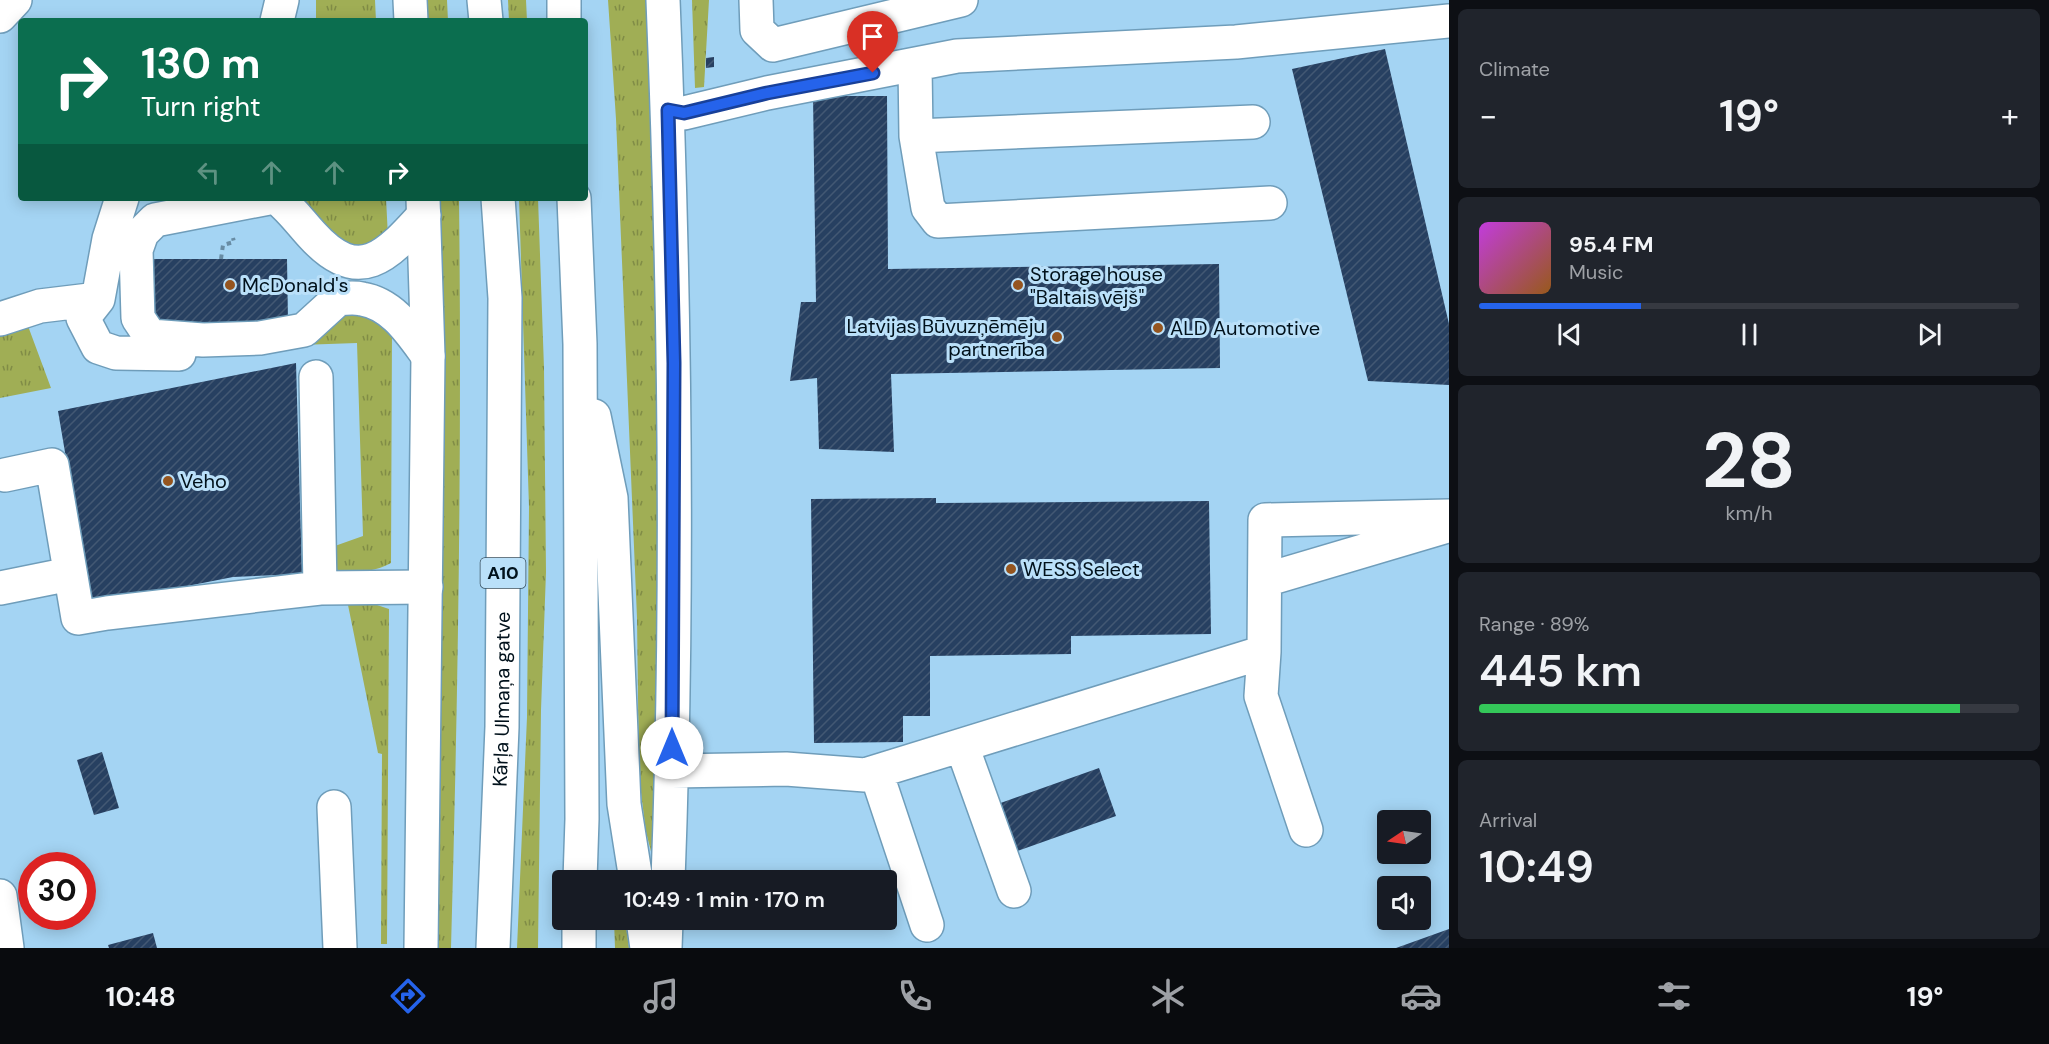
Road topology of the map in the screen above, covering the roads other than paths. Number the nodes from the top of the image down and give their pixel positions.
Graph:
1 (15, 0) edge
2 (282, 0) edge
3 (410, 0) edge
4 (484, 0) edge
5 (564, 0) edge
6 (663, 0) edge
7 (756, 0) edge
8 (961, 0) edge
9 (1446, 0) edge
10 (1449, 12) edge
11 (0, 16) edge
12 (278, 18) edge
13 (411, 18) edge
14 (486, 18) edge
15 (564, 18) edge
16 (1449, 21) edge
17 (915, 64) junction
18 (668, 110) junction
19 (1253, 122) dead end
20 (916, 136) junction
21 (121, 201) edge
22 (253, 201) edge
23 (281, 201) edge
24 (498, 201) edge
25 (574, 201) edge
26 (1270, 203) dead end
27 (424, 206) edge
28 (142, 233) junction
29 (338, 259) junction
30 (100, 290) junction
31 (338, 299) junction
32 (0, 319) edge
33 (203, 339) junction
34 (579, 344) junction
35 (428, 356) junction
36 (316, 377) dead end
37 (5, 475) dead end
38 (1449, 516) edge
39 (1449, 525) edge
40 (70, 573) junction
41 (1265, 580) junction
42 (426, 587) junction
43 (0, 588) edge
44 (320, 588) junction
45 (1264, 652) junction
46 (962, 746) junction
47 (672, 771) junction
48 (876, 772) junction
49 (334, 807) dead end
50 (1306, 830) dead end
51 (580, 870) edge
52 (634, 870) edge
53 (668, 870) edge
54 (1014, 891) dead end
55 (0, 896) edge
56 (927, 925) dead end
57 (579, 930) edge
58 (644, 930) edge
59 (666, 930) edge
60 (7, 948) edge
61 (340, 948) edge
62 (421, 948) edge
63 (493, 948) edge
64 (579, 948) edge
65 (647, 948) edge
66 (665, 948) edge

1 - 11 main road
2 - 12 main road
3 - 13 main road
4 - 14 main road
5 - 15 main road
6 - 18 main road
7 - 8 main road
9 - 10 main road
16 - 17 main road
17 - 18 main road
17 - 20 main road
18 - 47 main road
19 - 20 main road
20 - 26 main road
21 - 30 main road
22 - 28 main road
23 - 29 main road
24 - 63 main road, Kārļa Ulmaņa gatve / A10
25 - 34 main road
27 - 29 main road
27 - 35 main road
28 - 30 main road
28 - 33 main road
29 - 31 main road
30 - 32 main road
30 - 33 main road
31 - 33 main road
31 - 35 main road
34 - 51 main road
34 - 52 main road
35 - 42 main road
36 - 44 main road
37 - 40 main road
38 - 41 main road
39 - 41 main road
40 - 43 main road
40 - 44 main road
41 - 45 main road
42 - 44 main road
42 - 62 main road
45 - 46 main road
45 - 50 main road
46 - 48 main road
46 - 54 main road
47 - 48 main road
47 - 53 main road
48 - 56 main road
49 - 61 main road
55 - 60 main road
57 - 64 main road
58 - 65 main road
59 - 66 main road

